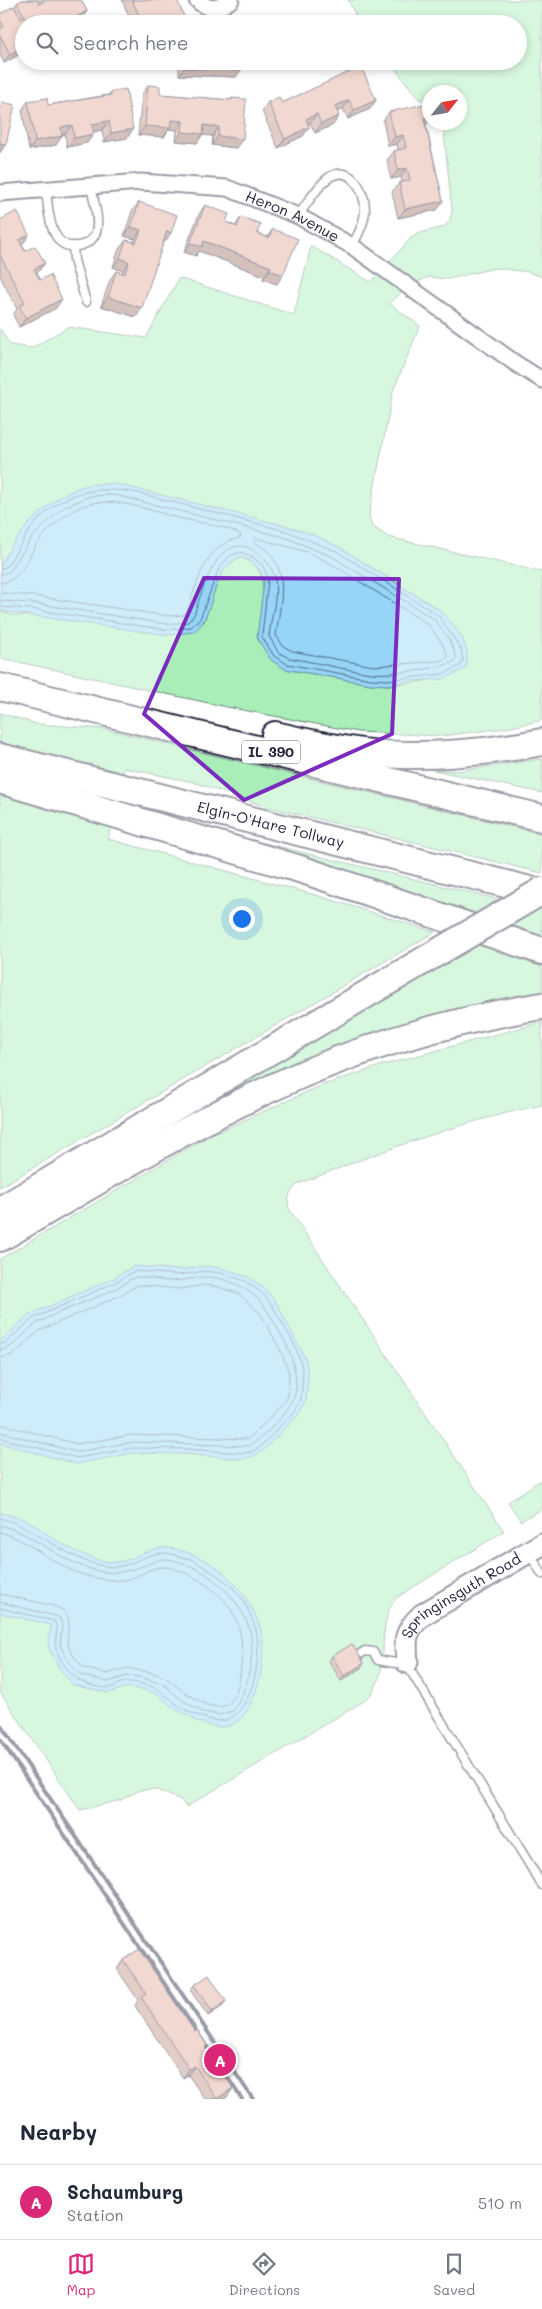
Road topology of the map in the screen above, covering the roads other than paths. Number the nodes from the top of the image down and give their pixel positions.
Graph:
1 (197, 0) edge
2 (231, 0) edge
3 (91, 186) junction
4 (46, 188) junction
5 (0, 193) edge
6 (298, 216) junction
7 (73, 246) junction
8 (352, 246) junction
9 (86, 302) dead end
10 (542, 380) edge
11 (0, 687) edge
12 (43, 696) junction
13 (542, 742) edge
14 (0, 757) edge
15 (0, 780) edge
16 (542, 818) edge
17 (542, 892) edge
18 (542, 951) edge
19 (532, 1008) edge
20 (0, 1210) edge
21 (0, 1238) edge
22 (536, 1548) edge
23 (542, 1574) edge
24 (354, 1658) edge
25 (406, 1662) dead end
26 (542, 1885) edge

1 - 2 street
3 - 4 street, Heron Avenue
3 - 6 street, Heron Avenue
3 - 7 lane
4 - 5 street, Heron Avenue
4 - 7 lane
6 - 8 street, Heron Avenue
6 - 8 lane
7 - 9 lane
8 - 10 street, Heron Avenue
11 - 12 highway, IL 390
12 - 13 highway
12 - 16 highway, IL 390
14 - 17 highway, Elgin-O'Hare Tollway
15 - 18 highway
17 - 20 highway, bridge
19 - 21 highway
22 - 23 lane
22 - 25 street, Springinsguth Road
24 - 26 lane

